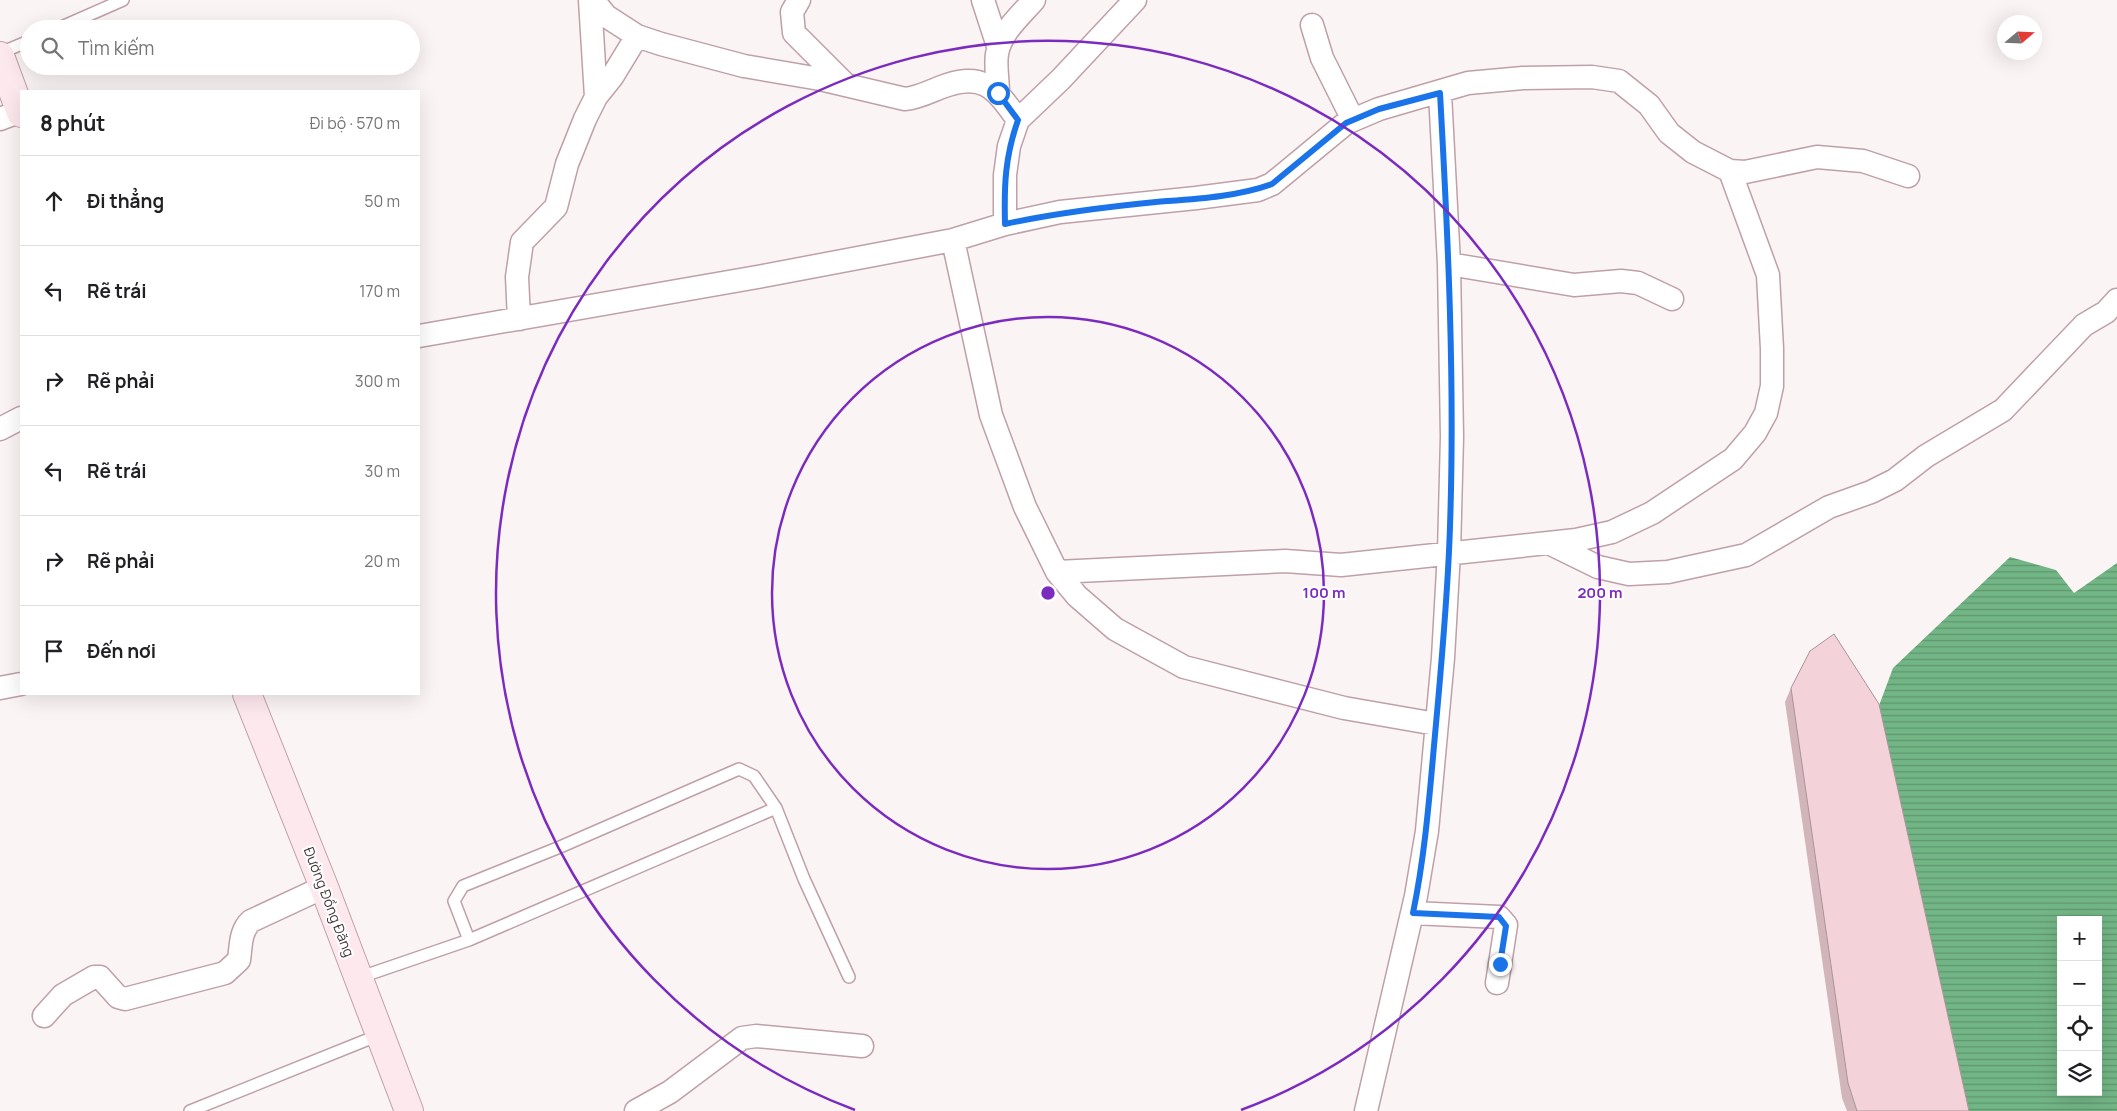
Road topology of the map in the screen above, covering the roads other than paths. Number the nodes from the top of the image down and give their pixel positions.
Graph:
1 (92, 0) edge
2 (123, 0) edge
3 (592, 0) edge
4 (799, 0) edge
5 (983, 0) edge
6 (1034, 0) edge
7 (1135, 0) edge
8 (97, 11) junction
9 (77, 20) edge
10 (1312, 26) dead end
11 (637, 36) junction
12 (20, 45) edge
13 (998, 46) junction
14 (0, 55) edge
15 (845, 84) junction
16 (998, 93) junction
17 (1440, 93) junction
18 (596, 97) junction
19 (14, 115) edge
20 (1018, 120) junction
21 (1354, 120) junction
22 (1730, 170) junction
23 (1908, 176) dead end
24 (1005, 224) junction
25 (953, 240) junction
26 (1450, 264) junction
27 (1672, 299) dead end
28 (2117, 300) edge
29 (519, 319) junction
30 (420, 336) edge
31 (20, 419) edge
32 (0, 429) edge
33 (1549, 543) junction
34 (1449, 552) junction
35 (1057, 572) junction
36 (20, 684) edge
37 (0, 688) edge
38 (247, 695) edge
39 (1436, 724) junction
40 (776, 808) junction
41 (324, 887) junction
42 (1413, 913) junction
43 (469, 940) junction
44 (849, 976) dead end
45 (358, 978) junction
46 (1497, 983) dead end
47 (44, 1016) dead end
48 (379, 1035) junction
49 (862, 1046) dead end
50 (410, 1110) edge
51 (190, 1111) edge
52 (636, 1111) edge
53 (1366, 1111) edge

1 - 8 lane
2 - 8 lane
3 - 11 street
3 - 18 street
4 - 15 street
5 - 13 street
6 - 13 street
7 - 20 street
8 - 9 lane
10 - 21 street
11 - 15 street
11 - 18 street
12 - 14 lane
13 - 16 street
14 - 19 main road
15 - 16 street
16 - 20 street
17 - 21 street
17 - 22 street
17 - 26 street
18 - 29 street
20 - 24 street
21 - 24 street
22 - 23 street
22 - 33 street
24 - 25 street
25 - 29 street
25 - 35 street
26 - 27 street
26 - 34 street
28 - 33 street
29 - 30 street
31 - 32 street
33 - 34 street
34 - 35 street
34 - 39 street
35 - 39 street
36 - 37 street
38 - 41 main road, Đường Đồng Đăng
39 - 42 street
40 - 43 lane
40 - 43 lane
40 - 44 lane
41 - 45 main road, Đường Đồng Đăng
41 - 47 street
42 - 46 street
42 - 53 street
43 - 45 lane
45 - 48 main road, Đường Đồng Đăng
48 - 50 main road, Đường Đồng Đăng
48 - 51 lane
49 - 52 street

